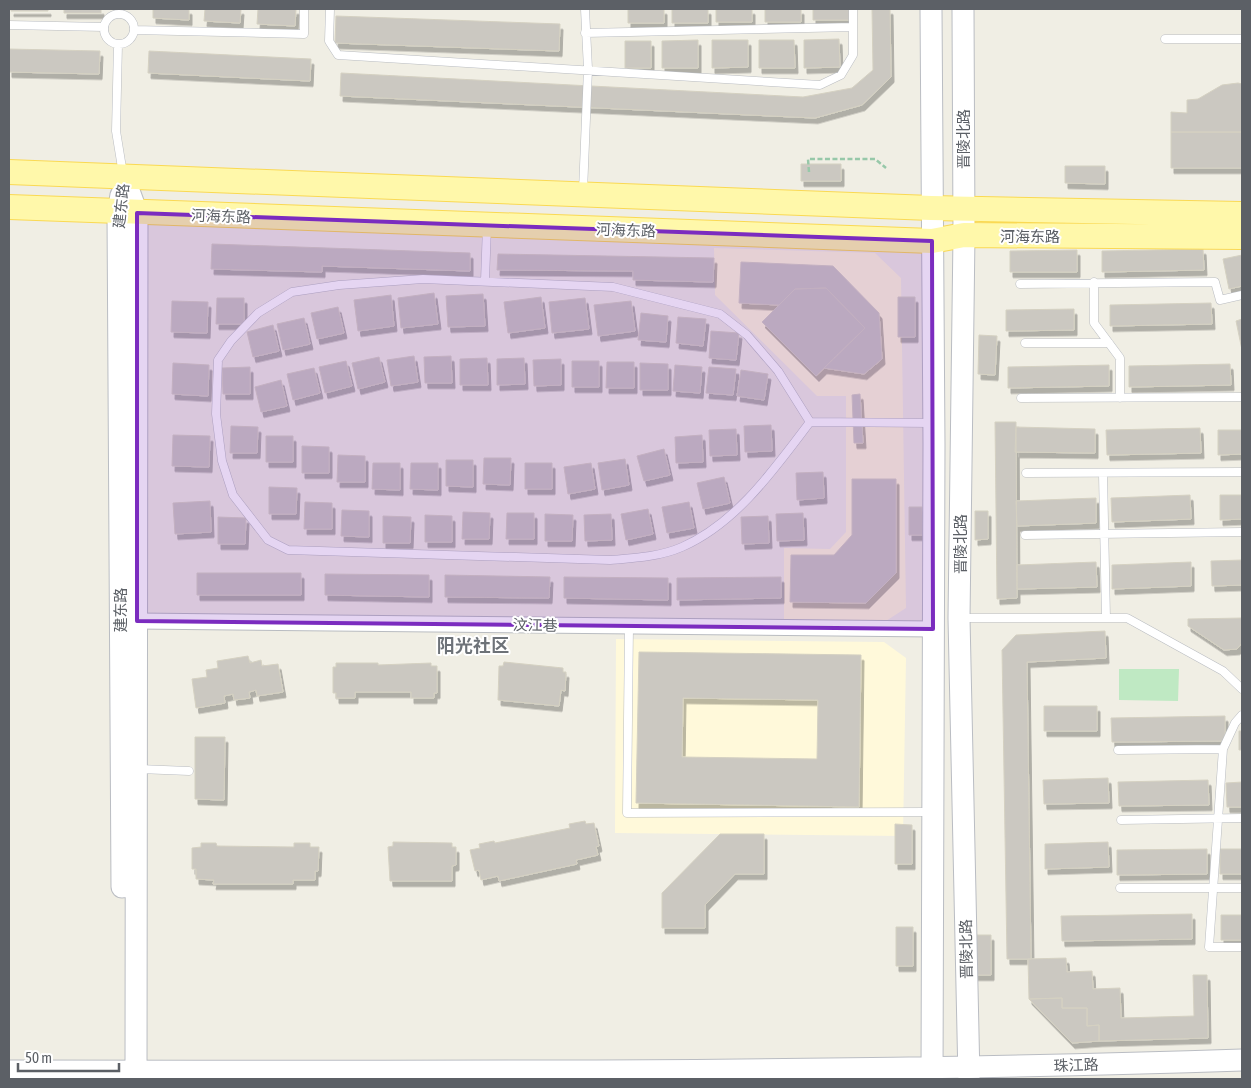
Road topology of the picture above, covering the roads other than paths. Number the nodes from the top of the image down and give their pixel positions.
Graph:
1 (304, 9) edge
2 (330, 9) edge
3 (585, 9) edge
4 (853, 9) edge
5 (930, 9) edge
6 (963, 9) edge
7 (118, 12) edge
8 (9, 25) edge
9 (104, 27) junction
10 (853, 28) junction
11 (134, 30) junction
12 (585, 33) junction
13 (1165, 39) dead end
14 (1242, 39) edge
15 (118, 44) junction
16 (588, 69) junction
17 (9, 172) edge
18 (124, 176) junction
19 (583, 195) junction
20 (9, 207) edge
21 (931, 208) junction
22 (964, 208) junction
23 (127, 213) junction
24 (1242, 214) edge
25 (487, 225) junction
26 (964, 235) junction
27 (1242, 237) edge
28 (932, 241) junction
29 (485, 282) junction
30 (1094, 282) junction
31 (1020, 284) dead end
32 (1242, 295) edge
33 (1025, 343) dead end
34 (1109, 343) junction
35 (1021, 398) dead end
36 (1120, 398) junction
37 (1242, 398) edge
38 (810, 422) junction
39 (933, 424) junction
40 (1242, 472) edge
41 (1026, 473) dead end
42 (1103, 474) junction
43 (1242, 532) edge
44 (1104, 534) junction
45 (1025, 535) dead end
46 (959, 618) junction
47 (1106, 618) junction
48 (137, 621) junction
49 (629, 626) junction
50 (933, 629) junction
51 (1242, 689) edge
52 (1242, 715) edge
53 (1223, 749) junction
54 (1118, 750) dead end
55 (137, 769) junction
56 (189, 770) dead end
57 (932, 812) junction
58 (1242, 818) edge
59 (1219, 819) junction
60 (1121, 820) dead end
61 (1120, 888) dead end
62 (1214, 888) junction
63 (1242, 888) edge
64 (1242, 947) edge
65 (1242, 1060) edge
66 (9, 1071) edge
67 (932, 1074) edge
68 (969, 1074) edge
69 (130, 1075) edge

1 - 11 lane
2 - 16 lane
3 - 12 lane
4 - 10 lane
5 - 21 street, 晋陵北路
6 - 22 street, 晋陵北路
7 - 9 lane
7 - 11 lane
8 - 9 lane
9 - 15 lane
10 - 12 lane
10 - 16 lane
11 - 15 lane
12 - 16 lane
13 - 14 lane
15 - 18 lane
16 - 19 lane
17 - 18 main road, 河海东路
18 - 19 main road, 河海东路
18 - 23 street, 建东路
19 - 21 main road, 河海东路
20 - 23 main road, 河海东路
21 - 22 main road, 河海东路
21 - 28 street, 晋陵北路
22 - 24 main road, 河海东路
22 - 26 street, 晋陵北路
23 - 25 main road, 河海东路
23 - 48 street, 建东路
23 - 69 street, 建东路
25 - 28 main road, 河海东路
25 - 29 lane
26 - 27 main road, 河海东路
26 - 28 main road, 河海东路
26 - 46 street, 晋陵北路
28 - 39 street, 晋陵北路
29 - 38 lane
29 - 38 lane
30 - 31 lane
30 - 32 lane
30 - 34 lane
33 - 34 lane
34 - 36 lane
35 - 36 lane
36 - 37 lane
38 - 39 lane
39 - 50 street, 晋陵北路
40 - 42 lane
41 - 42 lane
42 - 44 lane
43 - 44 lane
44 - 45 lane
44 - 47 lane
46 - 47 lane
46 - 68 street, 晋陵北路
47 - 51 lane
48 - 49 street, 汶江巷
48 - 55 street, 建东路
49 - 50 street, 汶江巷
49 - 57 lane
50 - 57 street, 晋陵北路
52 - 53 lane
53 - 54 lane
53 - 59 lane
55 - 56 lane
55 - 69 street, 建东路
57 - 67 street, 晋陵北路
58 - 59 lane
59 - 60 lane
59 - 62 lane
61 - 62 lane
62 - 63 lane
62 - 64 lane
65 - 68 street, 珠江路
66 - 69 street, 珠江路
67 - 68 street, 珠江路
67 - 69 street, 珠江路

